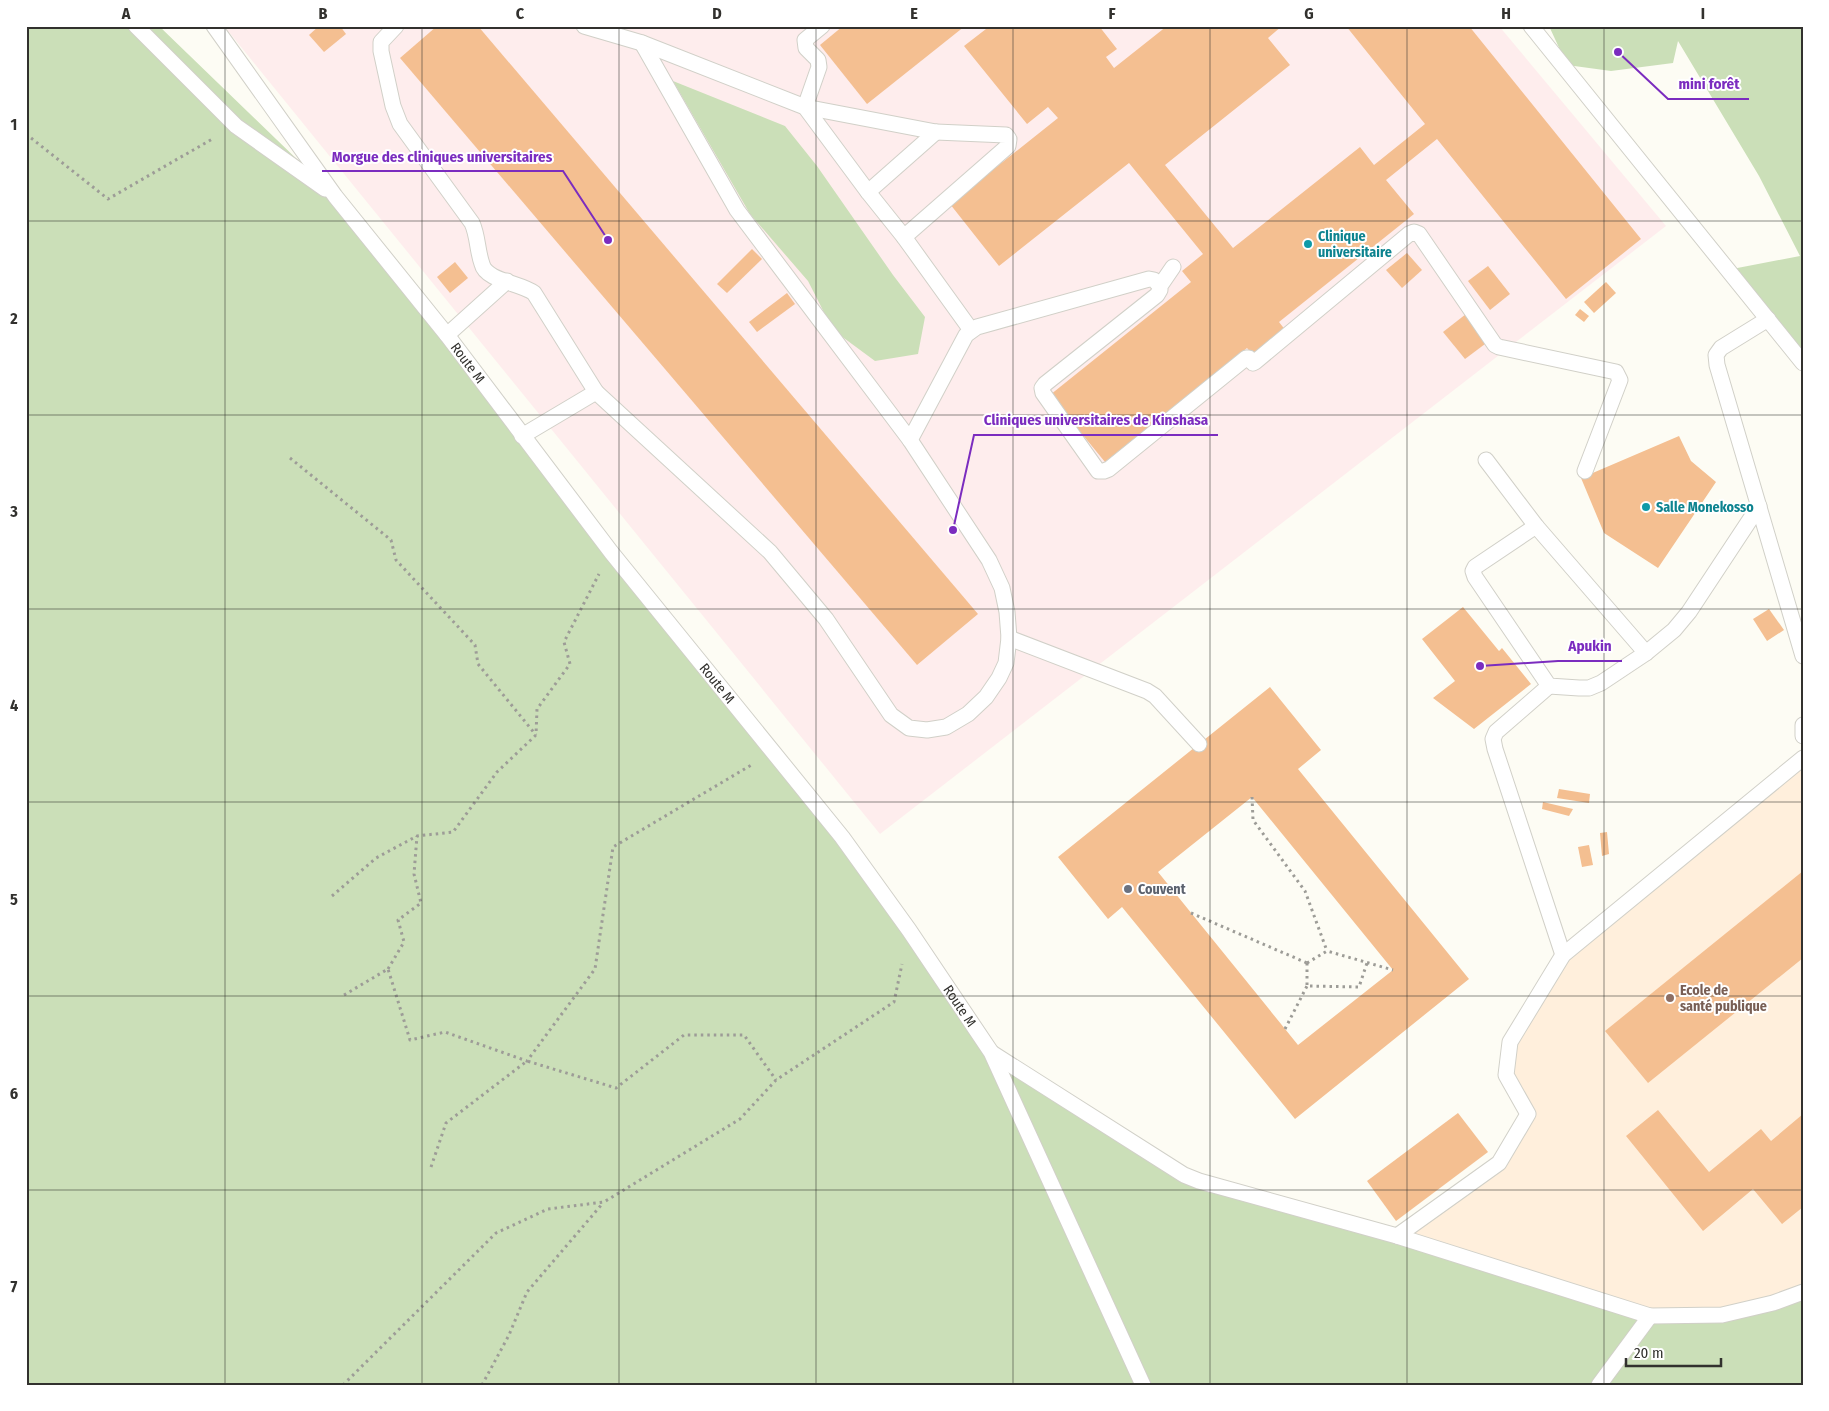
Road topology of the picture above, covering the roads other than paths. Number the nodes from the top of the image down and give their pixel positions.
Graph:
1 (136, 26) edge
2 (214, 26) edge
3 (396, 26) edge
4 (584, 26) edge
5 (822, 26) edge
6 (1531, 26) edge
7 (642, 43) junction
8 (805, 107) junction
9 (936, 132) junction
10 (868, 192) junction
11 (335, 196) junction
12 (904, 237) junction
13 (1173, 267) dead end
14 (507, 282) junction
15 (1160, 286) junction
16 (1768, 319) junction
17 (971, 330) junction
18 (447, 335) junction
19 (1803, 363) edge
20 (596, 392) junction
21 (522, 436) junction
22 (910, 440) junction
23 (1486, 460) dead end
24 (1585, 471) dead end
25 (1758, 506) junction
26 (1536, 526) junction
27 (1009, 638) junction
28 (1646, 653) junction
29 (1803, 656) edge
30 (1549, 686) junction
31 (1803, 725) edge
32 (1803, 736) edge
33 (1199, 744) dead end
34 (1803, 758) edge
35 (1563, 955) junction
36 (991, 1052) junction
37 (1397, 1236) junction
38 (1803, 1292) edge
39 (1650, 1316) junction
40 (1143, 1385) edge
41 (1599, 1385) edge

1 - 11 lane
2 - 11 lane, Route M
3 - 14 lane
4 - 7 lane
5 - 8 lane
6 - 16 lane
7 - 8 lane
7 - 22 lane
8 - 9 lane
8 - 10 lane
9 - 10 lane
9 - 12 lane
10 - 12 lane
11 - 18 lane, Route M
12 - 17 lane
13 - 15 lane
14 - 18 lane
14 - 20 lane
15 - 17 lane
15 - 24 lane
16 - 19 lane
16 - 25 lane
17 - 22 lane
18 - 21 lane, Route M
20 - 21 lane
20 - 27 lane
21 - 36 lane, Route M
22 - 27 lane
23 - 26 lane
25 - 28 lane
25 - 29 lane
26 - 28 lane
26 - 30 lane
27 - 33 lane
28 - 30 lane
30 - 35 lane
31 - 32 lane
34 - 35 lane
35 - 37 lane
36 - 37 lane
36 - 40 lane, Route M
37 - 39 lane
38 - 39 lane
39 - 41 lane

